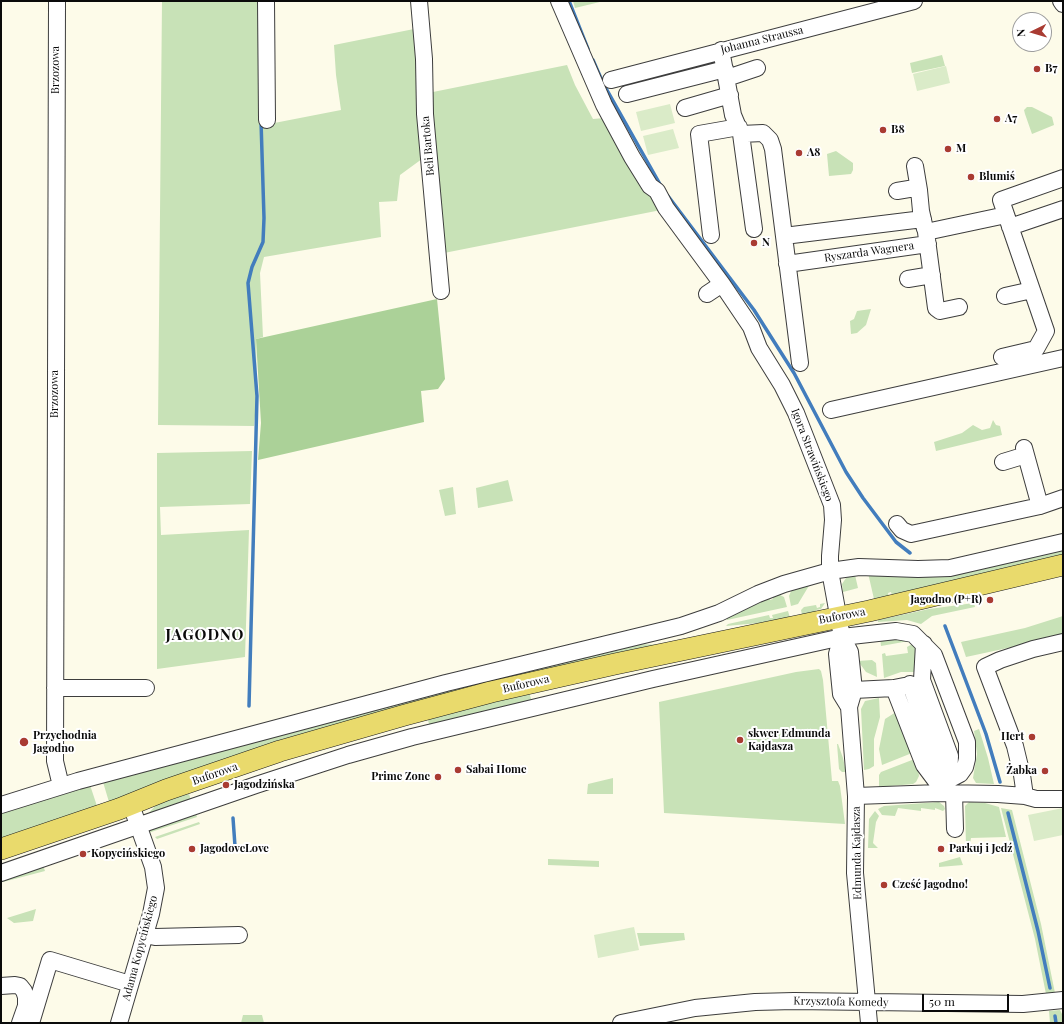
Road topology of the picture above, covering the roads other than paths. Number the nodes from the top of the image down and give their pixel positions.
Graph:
1 (56, 1) edge
2 (266, 1) edge
3 (419, 1) edge
4 (559, 1) edge
5 (883, 1) edge
6 (914, 1) edge
7 (1061, 1) edge
8 (1063, 4) edge
9 (721, 50) junction
10 (758, 68) dead end
11 (726, 73) junction
12 (627, 94) dead end
13 (730, 96) junction
14 (685, 108) dead end
15 (267, 120) dead end
16 (740, 131) junction
17 (915, 166) dead end
18 (1063, 178) edge
19 (919, 190) junction
20 (897, 191) dead end
21 (1063, 209) edge
22 (1006, 214) junction
23 (754, 229) dead end
24 (925, 232) junction
25 (711, 235) dead end
26 (784, 236) junction
27 (787, 264) junction
28 (932, 275) junction
29 (908, 279) dead end
30 (722, 284) junction
31 (1032, 290) junction
32 (441, 291) dead end
33 (707, 294) dead end
34 (1005, 296) dead end
35 (959, 307) dead end
36 (1002, 356) dead end
37 (1063, 358) edge
38 (800, 363) dead end
39 (831, 410) dead end
40 (1003, 462) dead end
41 (1063, 498) edge
42 (1040, 506) junction
43 (897, 524) dead end
44 (1063, 542) edge
45 (1063, 565) edge
46 (830, 571) junction
47 (840, 627) junction
48 (1063, 642) edge
49 (924, 644) junction
50 (916, 682) junction
51 (55, 688) junction
52 (146, 688) dead end
53 (894, 688) junction
54 (854, 690) junction
55 (849, 707) junction
56 (61, 786) junction
57 (945, 788) junction
58 (856, 796) junction
59 (1025, 796) junction
60 (1063, 799) edge
61 (1, 805) edge
62 (131, 805) junction
63 (139, 825) junction
64 (955, 829) dead end
65 (1, 849) edge
66 (1, 873) edge
67 (145, 935) junction
68 (239, 935) dead end
69 (130, 984) junction
70 (1, 986) edge
71 (1063, 1000) edge
72 (867, 1002) junction
73 (20, 1023) edge
74 (31, 1023) edge
75 (119, 1023) edge
76 (621, 1023) edge
77 (869, 1023) edge

1 - 51 street, Brzozowa
2 - 15 street
3 - 32 street, Beli Bartoka
4 - 30 street, Igora Strawińskiego
5 - 9 street, Johanna Straussa
6 - 9 street, Johanna Straussa
7 - 8 street
9 - 11 street
10 - 11 street
11 - 12 street
11 - 13 street
13 - 14 street
13 - 16 street
16 - 23 street
16 - 25 street
16 - 26 street
17 - 19 street
18 - 22 street, Ryszarda Wagnera
19 - 20 street
19 - 24 street
21 - 22 street, Ryszarda Wagnera
22 - 24 street, Ryszarda Wagnera
22 - 31 street
24 - 26 street
24 - 27 street, Ryszarda Wagnera
24 - 28 street
26 - 27 street
27 - 38 street
28 - 29 street
28 - 35 street
30 - 33 street
30 - 46 street, Igora Strawińskiego
31 - 34 street
31 - 36 street
37 - 39 street
40 - 42 street
41 - 42 street
42 - 43 street
44 - 46 street, Buforowa
45 - 47 main road, Buforowa
46 - 47 street, Edmunda Kajdasza
46 - 56 street, Buforowa
47 - 49 street
47 - 54 street, Edmunda Kajdasza
47 - 55 street, Edmunda Kajdasza
47 - 62 main road, Buforowa
47 - 63 street
48 - 59 street
49 - 50 street
49 - 57 street
50 - 53 street
50 - 57 street
51 - 52 street
51 - 56 street, Brzozowa
53 - 54 street
53 - 57 street
54 - 55 street, Edmunda Kajdasza
55 - 58 street, Edmunda Kajdasza
56 - 61 street, Buforowa
57 - 58 street
57 - 59 street
57 - 64 street
58 - 72 street, Edmunda Kajdasza
59 - 60 street
62 - 63 street, Adama Kopycińskiego
62 - 65 main road, Buforowa
63 - 66 street
63 - 67 street, Adama Kopycińskiego
67 - 68 street
67 - 69 street, Adama Kopycińskiego
69 - 74 street
69 - 75 street, Adama Kopycińskiego
70 - 73 street
71 - 72 street, Krzysztofa Komedy
72 - 76 street, Krzysztofa Komedy
72 - 77 street, Edmunda Kajdasza

